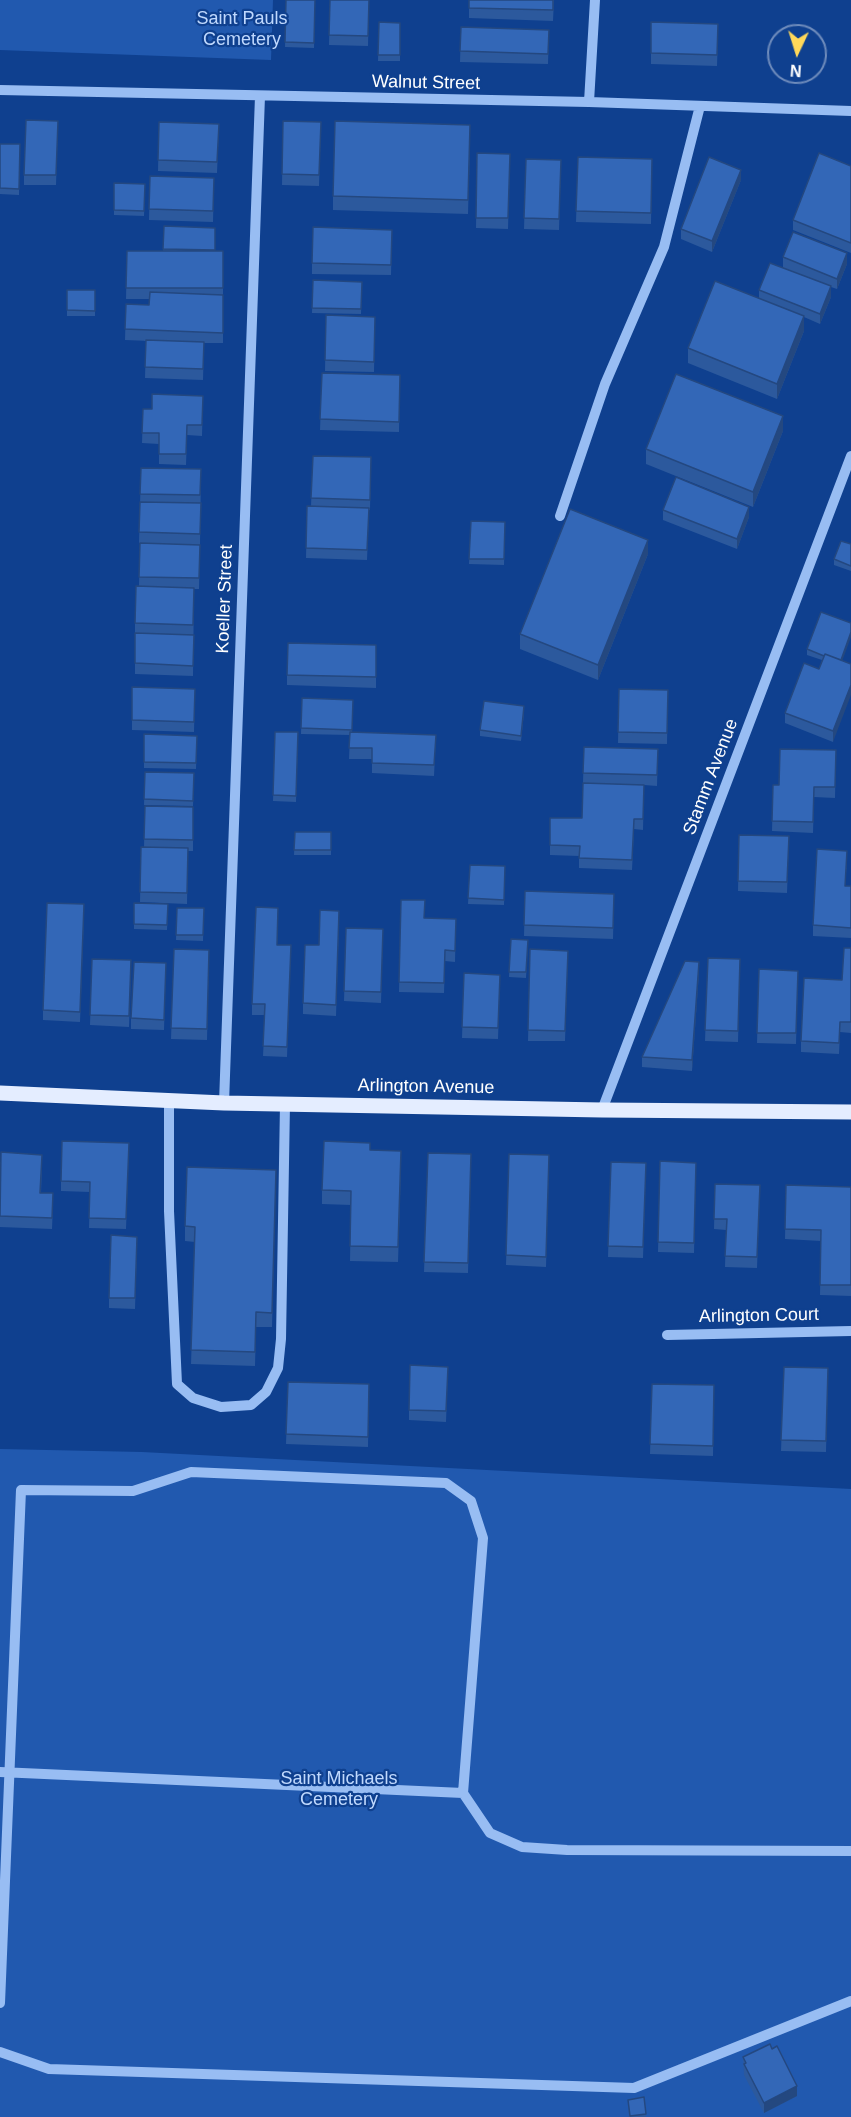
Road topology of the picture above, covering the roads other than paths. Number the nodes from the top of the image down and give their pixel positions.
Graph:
1 (595, 0) edge
2 (0, 90) edge
3 (260, 96) junction
4 (588, 102) junction
5 (700, 106) junction
6 (851, 111) edge
7 (851, 456) edge
8 (560, 516) dead end
9 (0, 1093) edge
10 (169, 1100) junction
11 (224, 1103) junction
12 (285, 1104) junction
13 (602, 1110) junction
14 (851, 1112) edge
15 (851, 1331) edge
16 (667, 1335) dead end
17 (5, 1772) edge
18 (463, 1793) junction
19 (851, 1851) edge
20 (851, 2001) edge
21 (0, 2003) edge
22 (0, 2052) edge

1 - 4 street
2 - 3 street, Walnut Street
3 - 4 street, Walnut Street
3 - 11 street, Koeller Street
4 - 5 street, Walnut Street
5 - 6 street, Walnut Street
5 - 8 street
7 - 13 street, Stamm Avenue
9 - 10 main road, Arlington Avenue
10 - 11 main road, Arlington Avenue
10 - 12 street
11 - 12 main road, Arlington Avenue
12 - 13 main road, Arlington Avenue
13 - 14 main road, Arlington Avenue
15 - 16 street, Arlington Court
17 - 18 street
17 - 18 street
17 - 21 street
18 - 19 street
20 - 22 street

